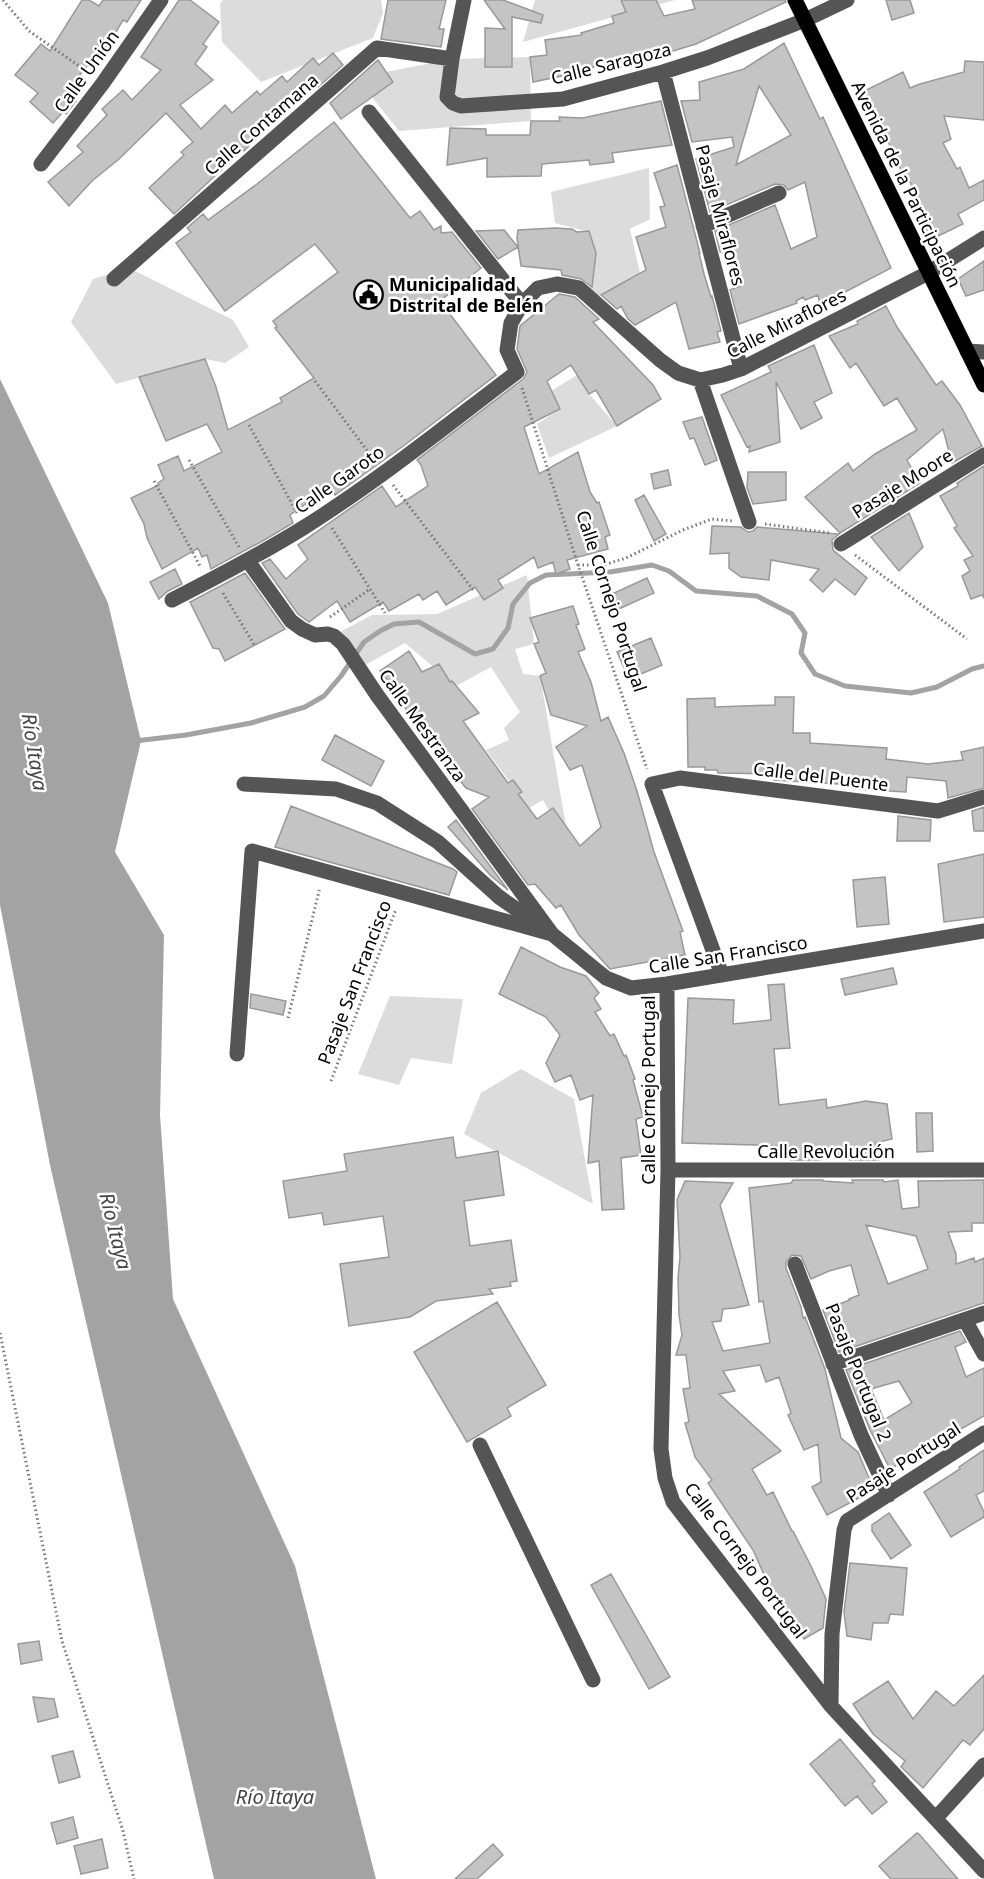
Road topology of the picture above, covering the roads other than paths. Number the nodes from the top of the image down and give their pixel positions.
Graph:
1 (161, 0) edge
2 (464, 0) edge
3 (795, 0) edge
4 (847, 0) edge
5 (805, 20) junction
6 (452, 59) junction
7 (663, 72) junction
8 (369, 112) dead end
9 (41, 164) dead end
10 (779, 193) dead end
11 (704, 226) junction
12 (984, 238) edge
13 (928, 273) junction
14 (114, 279) dead end
15 (522, 304) junction
16 (968, 351) junction
17 (984, 352) edge
18 (741, 369) junction
19 (700, 380) junction
20 (984, 385) edge
21 (984, 455) edge
22 (749, 522) road end
23 (841, 544) road end
24 (248, 561) junction
25 (172, 600) dead end
26 (244, 784) dead end
27 (984, 797) edge
28 (984, 931) edge
29 (552, 934) junction
30 (722, 975) junction
31 (667, 984) junction
32 (237, 1054) dead end
33 (668, 1170) junction
34 (984, 1170) edge
35 (795, 1264) dead end
36 (984, 1313) edge
37 (966, 1320) junction
38 (984, 1354) edge
39 (833, 1364) junction
40 (984, 1433) edge
41 (480, 1445) dead end
42 (889, 1495) junction
43 (592, 1680) dead end
44 (831, 1706) junction
45 (984, 1765) edge
46 (936, 1818) junction
47 (984, 1871) edge

1 - 9 street, Calle Unión
2 - 6 street, Calle Saragoza
3 - 5 main road, Avenida de la Participación
4 - 5 street, Calle Saragoza
5 - 7 street, Calle Saragoza
5 - 13 main road, Avenida de la Participación
6 - 7 street, Calle Saragoza
6 - 14 street, Calle Contamana
7 - 11 street, Pasaje Miraflores
8 - 15 street
10 - 11 street
11 - 18 street, Pasaje Miraflores
12 - 13 street, Calle Miraflores
13 - 16 main road, Avenida de la Participación
13 - 18 street, Calle Miraflores
15 - 19 street
15 - 24 street, Calle Garoto
16 - 17 street
16 - 20 main road, Avenida de la Participación
18 - 19 street, Calle Miraflores
19 - 22 street
21 - 23 street, Pasaje Moore
24 - 25 street, Calle Garoto
24 - 29 street, Calle Mestranza
26 - 29 street
27 - 30 street, Calle del Puente
28 - 30 street, Calle San Francisco
29 - 31 street, Calle San Francisco
29 - 32 street, Calle San Francisco
30 - 31 street, Calle San Francisco
31 - 33 street, Calle Cornejo Portugal
33 - 34 street, Calle Revolución
33 - 44 street, Calle Cornejo Portugal
35 - 39 street, Pasaje Portugal 2
36 - 37 street
37 - 38 street
37 - 39 street
39 - 42 street, Pasaje Portugal 2
40 - 42 street, Pasaje Portugal
41 - 43 street
42 - 44 street, Pasaje Portugal
44 - 46 street, Calle Cornejo Portugal
45 - 46 street
46 - 47 street, Calle Cornejo Portugal

